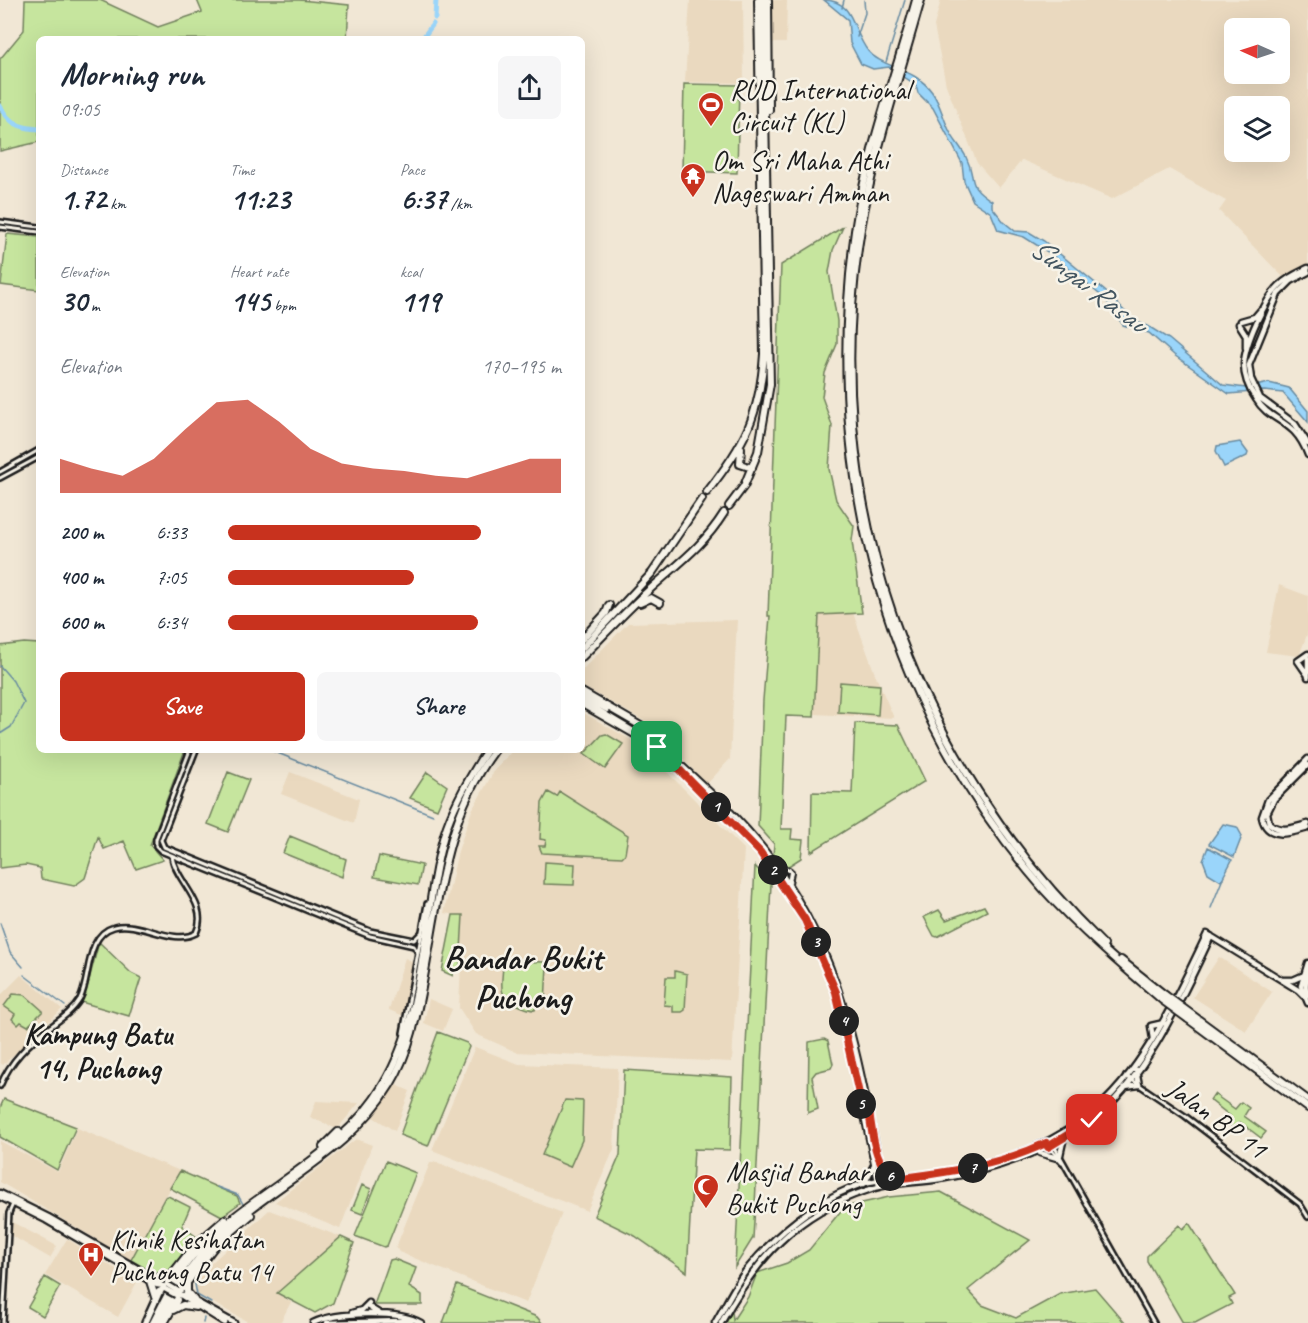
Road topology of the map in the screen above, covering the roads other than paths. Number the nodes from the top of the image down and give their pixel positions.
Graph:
1 (752, 0) edge
2 (758, 0) edge
3 (763, 0) edge
4 (768, 0) edge
5 (916, 0) edge
6 (921, 0) edge
7 (758, 11) junction
8 (902, 57) junction
9 (766, 116) junction
10 (0, 222) edge
11 (0, 227) edge
12 (36, 227) edge
13 (36, 232) edge
14 (1308, 270) edge
15 (1269, 300) junction
16 (1246, 351) junction
17 (1249, 380) junction
18 (1258, 398) junction
19 (742, 441) junction
20 (1308, 444) edge
21 (36, 452) edge
22 (1308, 455) edge
23 (36, 459) edge
24 (752, 468) junction
25 (0, 472) edge
26 (0, 478) edge
27 (707, 492) dead end
28 (702, 499) dead end
29 (729, 506) dead end
30 (724, 513) dead end
31 (660, 603) dead end
32 (609, 605) dead end
33 (629, 610) junction
34 (613, 615) junction
35 (591, 630) junction
36 (585, 636) edge
37 (585, 645) edge
38 (585, 654) edge
39 (1308, 656) edge
40 (1308, 675) edge
41 (585, 699) edge
42 (585, 700) edge
43 (585, 700) edge
44 (659, 746) junction
45 (189, 753) edge
46 (195, 753) edge
47 (485, 753) edge
48 (493, 753) edge
49 (1308, 759) edge
50 (1308, 765) edge
51 (732, 813) junction
52 (726, 818) junction
53 (1308, 826) edge
54 (172, 856) junction
55 (775, 864) junction
56 (437, 867) junction
57 (789, 884) junction
58 (422, 932) junction
59 (1209, 935) junction
60 (1225, 943) junction
61 (1204, 952) junction
62 (418, 953) junction
63 (1308, 963) edge
64 (1305, 974) edge
65 (1279, 979) junction
66 (1306, 996) edge
67 (1308, 1003) edge
68 (843, 1014) junction
69 (1190, 1016) junction
70 (1164, 1023) junction
71 (848, 1036) junction
72 (1154, 1039) junction
73 (1136, 1070) junction
74 (1128, 1077) junction
75 (387, 1078) junction
76 (1139, 1085) junction
77 (0, 1086) edge
78 (1123, 1088) junction
79 (1308, 1100) edge
80 (868, 1106) junction
81 (862, 1107) junction
82 (1308, 1108) edge
83 (338, 1132) dead end
84 (1064, 1137) junction
85 (1049, 1143) junction
86 (322, 1150) junction
87 (1038, 1152) junction
88 (1058, 1157) junction
89 (877, 1165) junction
90 (299, 1175) junction
91 (896, 1179) junction
92 (864, 1184) junction
93 (881, 1184) junction
94 (0, 1195) edge
95 (13, 1204) junction
96 (820, 1208) junction
97 (240, 1211) junction
98 (1308, 1218) edge
99 (123, 1263) junction
100 (173, 1273) junction
101 (191, 1275) junction
102 (152, 1279) junction
103 (166, 1287) junction
104 (178, 1294) junction
105 (195, 1304) junction
106 (153, 1309) junction
107 (170, 1312) junction
108 (392, 1315) junction
109 (337, 1316) junction
110 (3, 1323) edge
111 (145, 1323) edge
112 (153, 1323) edge
113 (158, 1323) edge
114 (165, 1323) edge
115 (225, 1323) edge
116 (234, 1323) edge
117 (313, 1323) edge
118 (327, 1323) edge
119 (411, 1323) edge
120 (420, 1323) edge
121 (716, 1323) edge
122 (721, 1323) edge
123 (1155, 1323) edge

1 - 7 highway
2 - 7 highway
3 - 9 highway
4 - 9 highway
5 - 8 highway
6 - 8 highway
7 - 19 highway
8 - 69 highway, bridge
9 - 24 highway
10 - 12 street
11 - 13 street
14 - 15 main road
14 - 17 main road
15 - 16 main road
15 - 16 main road
16 - 17 main road
17 - 18 main road
18 - 20 main road
18 - 22 main road
19 - 24 highway
19 - 27 highway
21 - 25 street
23 - 26 street
24 - 29 highway
28 - 34 highway
30 - 33 highway
31 - 33 highway
32 - 35 highway
33 - 38 highway
34 - 35 highway
34 - 37 highway
35 - 36 highway
39 - 40 main road
39 - 40 main road
41 - 44 highway
42 - 44 main road
43 - 44 highway
44 - 51 main road
44 - 52 main road
45 - 54 street
46 - 58 street
47 - 56 highway
48 - 90 highway
49 - 53 main road
50 - 53 main road
51 - 52 main road
51 - 55 main road
52 - 68 main road
54 - 62 street
54 - 77 street
55 - 57 main road
55 - 57 main road
56 - 58 street
56 - 75 highway
57 - 80 main road
58 - 62 street
59 - 60 main road
59 - 61 main road
59 - 70 main road
60 - 61 main road
60 - 65 main road
61 - 73 main road
62 - 75 street
63 - 64 main road
64 - 65 main road
64 - 66 main road
65 - 66 main road
66 - 67 main road
68 - 71 main road
68 - 71 main road
69 - 79 highway
69 - 82 highway
70 - 72 main road
70 - 72 main road
71 - 81 main road
72 - 74 main road
73 - 74 main road
73 - 76 main road
74 - 76 street, Jalan BP 11
74 - 78 main road
74 - 85 main road
75 - 86 highway
76 - 78 main road
76 - 98 street, Jalan BP 11
78 - 84 main road
80 - 81 main road
80 - 89 main road
81 - 89 main road
83 - 86 highway
84 - 85 main road
84 - 88 main road
85 - 87 main road
85 - 88 street
85 - 91 main road
86 - 97 highway
87 - 88 main road
87 - 93 main road
88 - 123 street
89 - 91 main road
89 - 92 main road
89 - 93 main road
90 - 101 highway
90 - 113 highway
91 - 93 main road
92 - 93 main road
92 - 96 main road
93 - 96 main road
94 - 95 main road
94 - 99 main road
95 - 99 main road
95 - 110 street
96 - 121 main road
96 - 122 main road
97 - 100 highway
97 - 112 highway
99 - 102 main road
100 - 102 highway
100 - 103 highway
101 - 104 highway
101 - 105 highway
102 - 103 main road
102 - 106 highway
103 - 104 main road, bridge
103 - 106 highway
104 - 105 main road
104 - 107 highway
105 - 107 highway
105 - 115 main road
105 - 116 main road
106 - 111 highway
107 - 114 highway
108 - 109 main road
108 - 109 main road
108 - 120 main road
109 - 117 main road
118 - 119 main road

